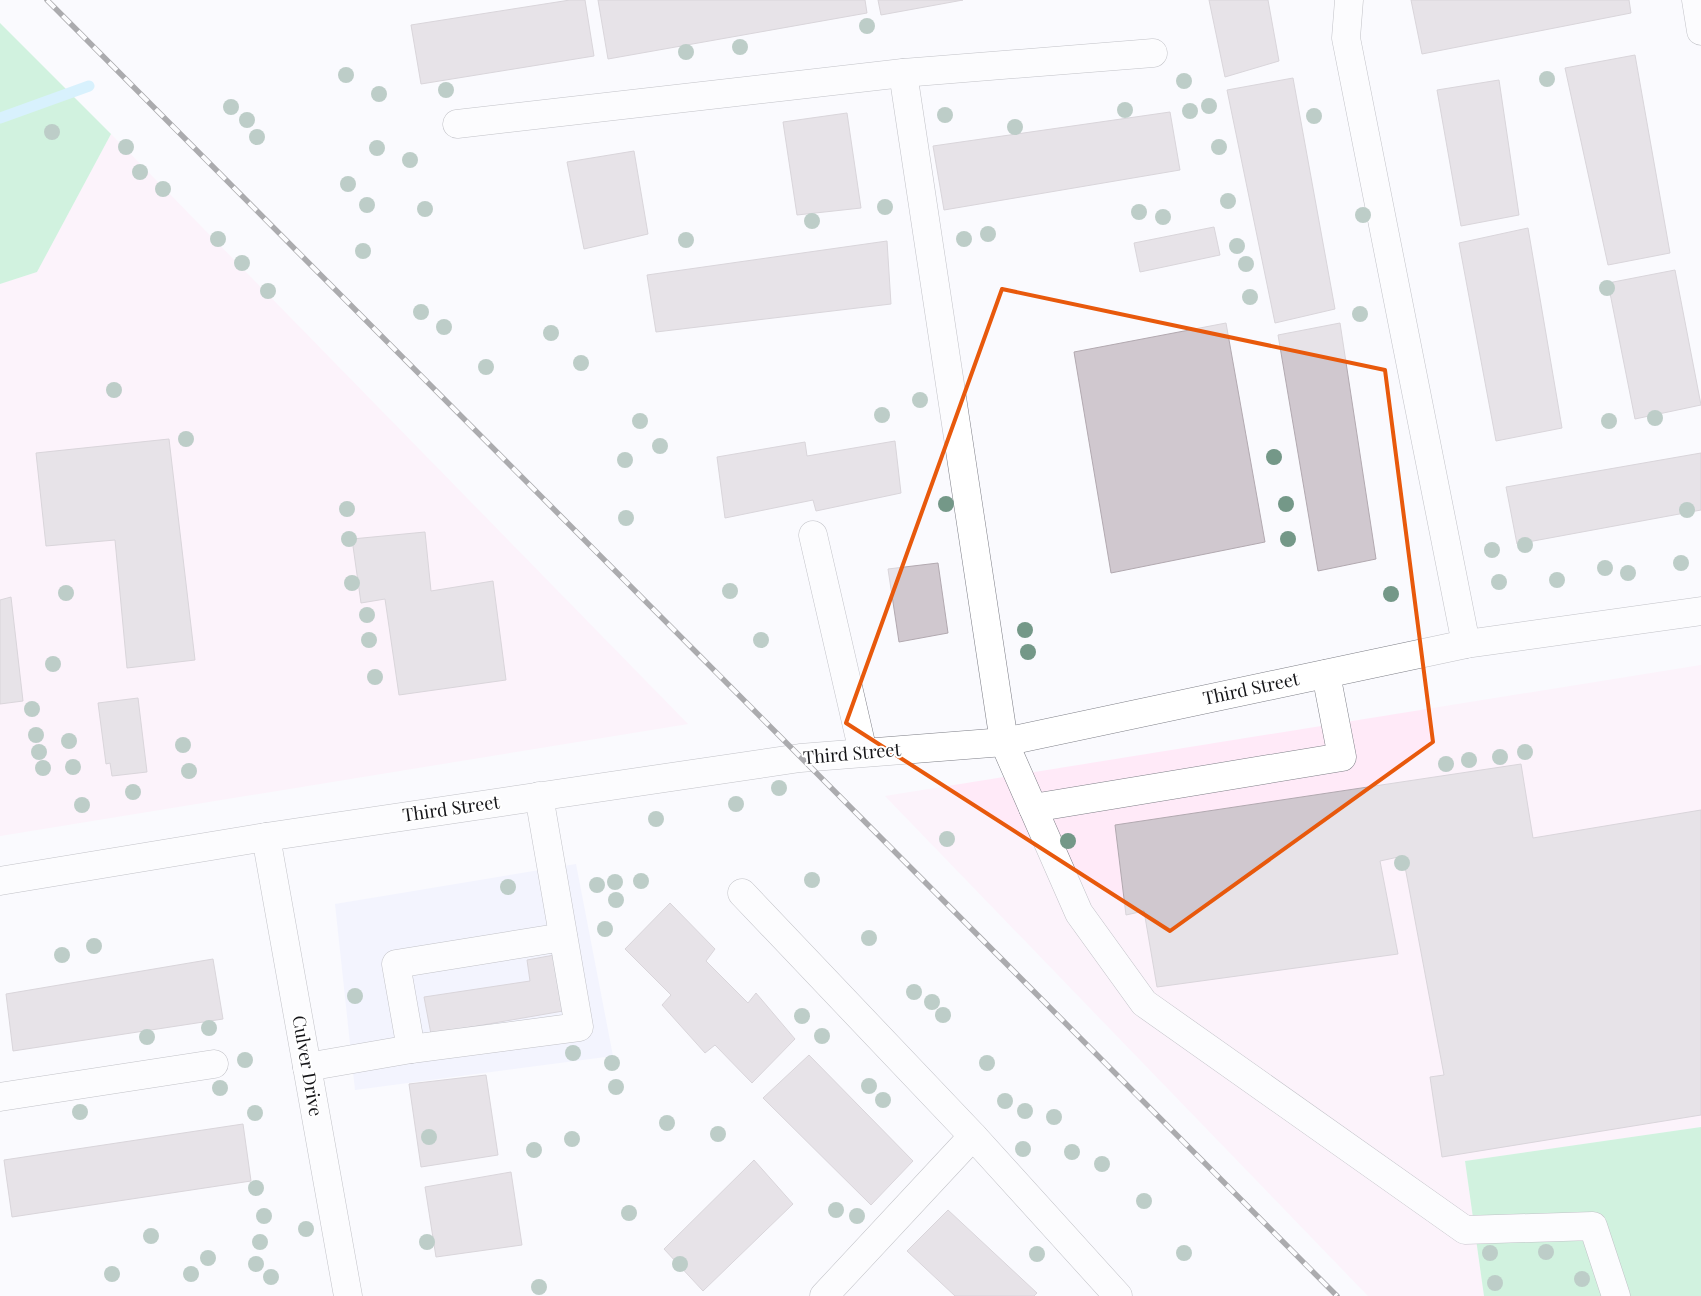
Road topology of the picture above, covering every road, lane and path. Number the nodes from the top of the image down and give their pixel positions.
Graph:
1 (1349, 0) edge
2 (1696, 0) edge
3 (1701, 31) edge
4 (1153, 52) dead end
5 (903, 73) junction
6 (457, 124) dead end
7 (813, 535) dead end
8 (1701, 611) edge
9 (1466, 644) junction
10 (1326, 674) junction
11 (1004, 742) junction
12 (863, 752) junction
13 (539, 796) junction
14 (1033, 808) junction
15 (266, 837) junction
16 (0, 881) edge
17 (742, 893) dead end
18 (563, 937) junction
19 (411, 1049) junction
20 (214, 1064) dead end
21 (307, 1067) junction
22 (0, 1097) edge
23 (973, 1136) junction
24 (348, 1296) edge
25 (824, 1296) edge
26 (1118, 1296) edge
27 (1616, 1296) edge

1 - 9 street
2 - 3 street
4 - 5 street
5 - 6 street
5 - 11 street
7 - 12 street
8 - 9 street, Third Street
9 - 10 street, Third Street
10 - 11 street, Third Street
10 - 14 street
11 - 12 street, Third Street
11 - 14 street
12 - 13 street, Third Street
13 - 15 street, Third Street
13 - 18 street
14 - 27 street
15 - 16 street, Third Street
15 - 21 street, Culver Drive
17 - 23 street
18 - 19 street
18 - 19 street
19 - 21 street
20 - 22 street
21 - 24 street, Culver Drive
23 - 25 street
23 - 26 street

